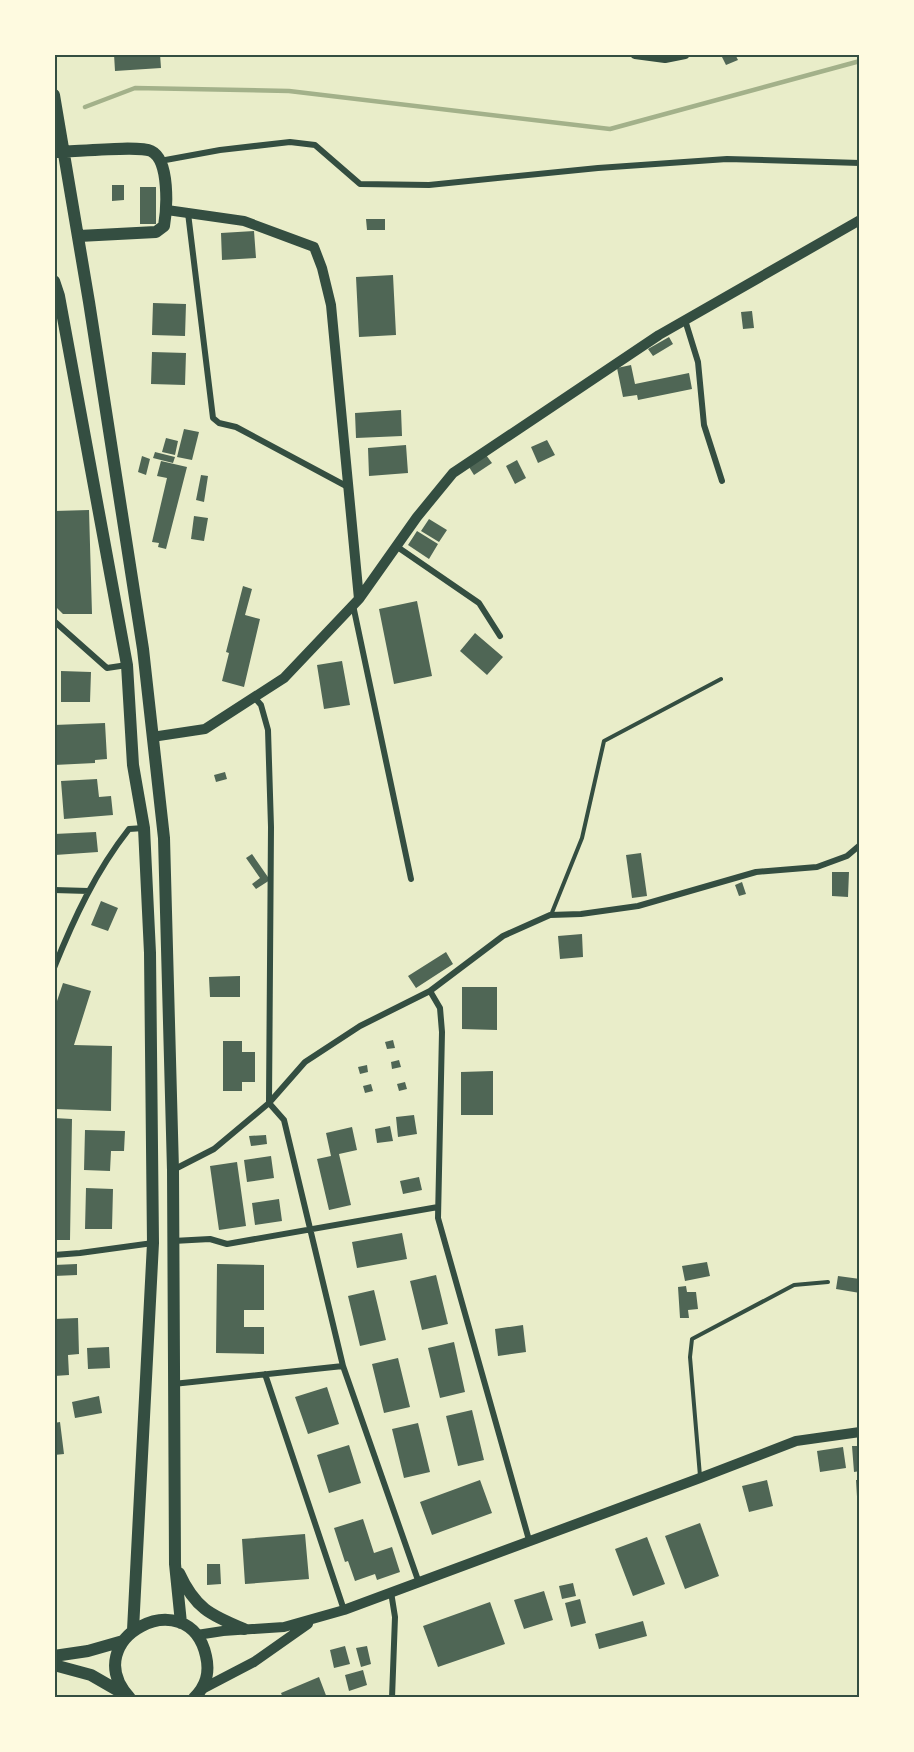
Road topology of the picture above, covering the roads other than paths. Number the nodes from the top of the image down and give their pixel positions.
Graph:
1 (635, 54) edge
2 (685, 54) edge
3 (54, 95) edge
4 (54, 152) edge
5 (160, 161) junction
6 (860, 163) edge
7 (166, 210) junction
8 (188, 213) junction
9 (860, 220) edge
10 (79, 236) junction
11 (54, 281) edge
12 (57, 295) edge
13 (685, 320) junction
14 (722, 481) dead end
15 (348, 487) junction
16 (396, 546) junction
17 (356, 602) junction
18 (54, 621) edge
19 (500, 636) dead end
20 (127, 665) junction
21 (721, 679) dead end
22 (255, 697) junction
23 (152, 737) junction
24 (144, 828) junction
25 (860, 845) edge
26 (411, 879) dead end
27 (54, 890) edge
28 (88, 891) junction
29 (550, 915) junction
30 (54, 968) edge
31 (430, 991) junction
32 (269, 1102) junction
33 (174, 1170) junction
34 (438, 1207) junction
35 (311, 1231) junction
36 (173, 1241) junction
37 (153, 1243) junction
38 (54, 1255) edge
39 (828, 1282) dead end
40 (343, 1366) junction
41 (265, 1374) junction
42 (173, 1384) junction
43 (860, 1432) edge
44 (700, 1478) junction
45 (529, 1540) junction
46 (175, 1564) junction
47 (419, 1583) junction
48 (391, 1592) junction
49 (344, 1610) junction
50 (314, 1619) junction
51 (181, 1623) junction
52 (244, 1629) junction
53 (133, 1630) junction
54 (197, 1635) junction
55 (123, 1641) junction
56 (54, 1656) edge
57 (54, 1665) edge
58 (204, 1688) junction
59 (129, 1697) edge
60 (194, 1698) edge
61 (392, 1698) edge

1 - 2 street
3 - 10 main road
4 - 5 main road
5 - 6 street
5 - 7 main road
7 - 8 street
7 - 10 main road
8 - 15 street
8 - 15 street
9 - 13 street
10 - 23 main road
11 - 12 main road
12 - 20 main road
13 - 14 street
13 - 16 street
15 - 17 street
16 - 17 street
16 - 19 street
17 - 22 street
17 - 26 street
18 - 20 street
20 - 24 main road
21 - 29 lane
22 - 23 street
22 - 32 street
23 - 33 main road
24 - 28 street
24 - 37 main road
25 - 29 street
27 - 28 street
28 - 30 street
29 - 31 street
31 - 32 street
31 - 34 street
32 - 33 street
32 - 35 street
33 - 36 main road
34 - 35 street
34 - 45 street
35 - 36 street
35 - 40 street
36 - 42 main road
37 - 38 street
37 - 53 main road
39 - 44 lane
40 - 41 street
40 - 47 street
41 - 42 street
41 - 49 street
42 - 46 main road
43 - 44 street
44 - 45 street
45 - 47 street
46 - 51 main road
46 - 52 main road
47 - 48 street
48 - 49 street
48 - 61 street
49 - 50 street
50 - 52 street
50 - 58 street
51 - 53 main road
51 - 54 main road
52 - 54 street
53 - 55 main road
54 - 58 main road
55 - 56 main road
55 - 59 main road
57 - 59 main road
58 - 60 main road

